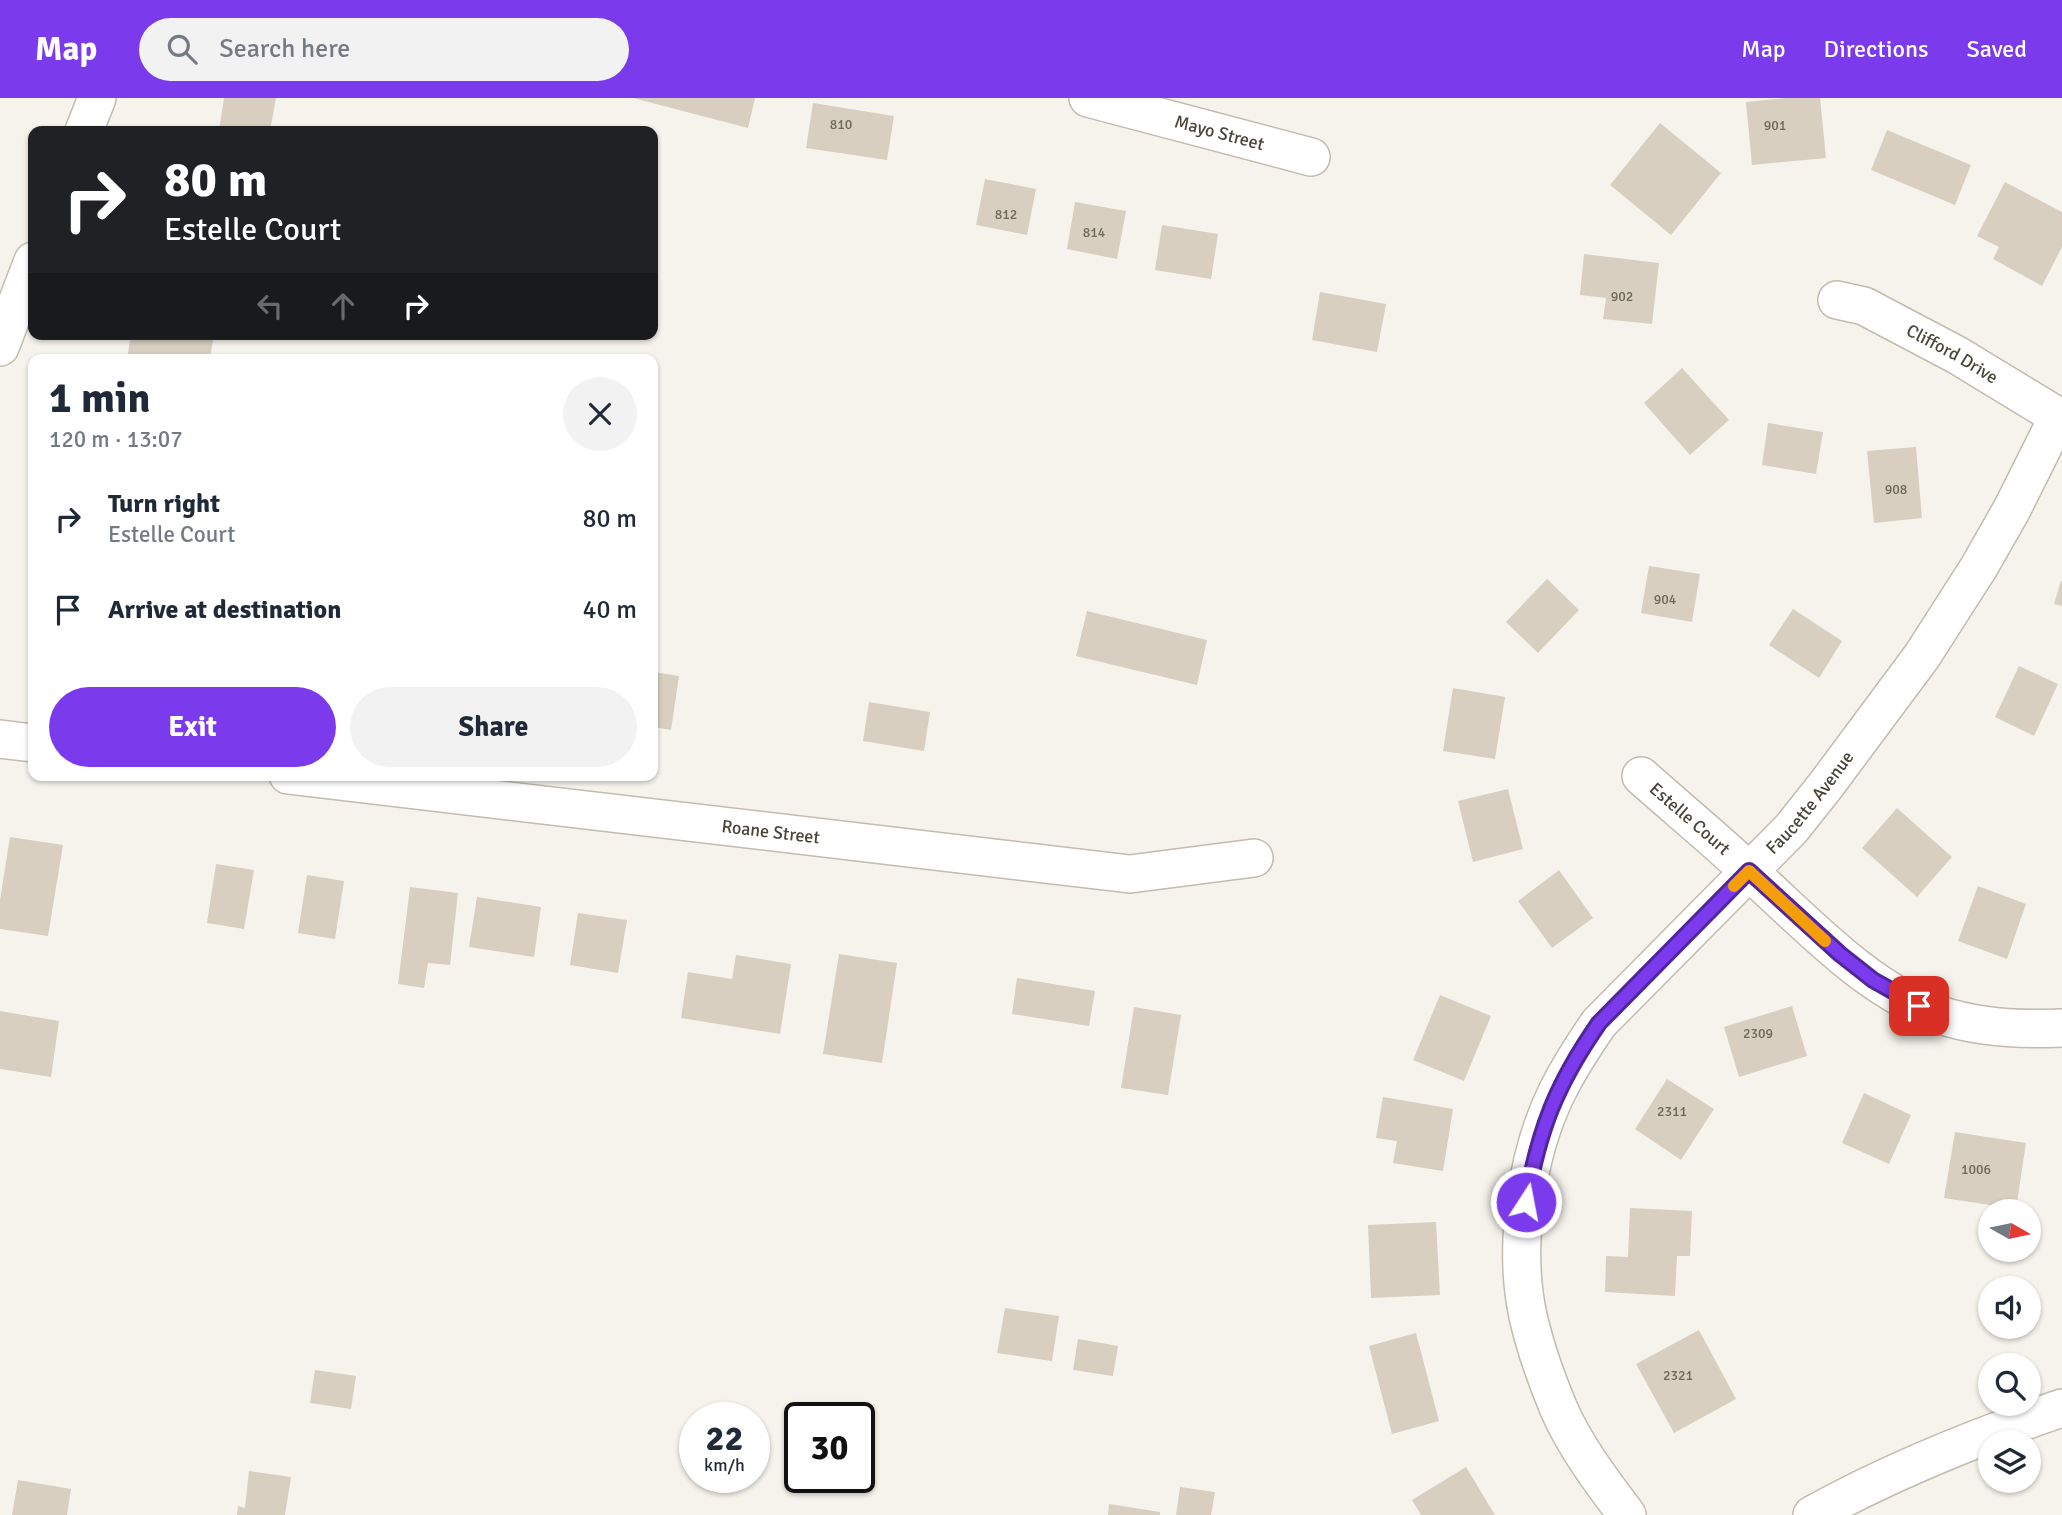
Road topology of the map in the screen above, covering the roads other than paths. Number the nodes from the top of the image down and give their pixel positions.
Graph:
1 (97, 98) edge
2 (1088, 98) edge
3 (86, 126) edge
4 (1311, 157) dead end
5 (28, 274) edge
6 (1837, 300) dead end
7 (0, 346) edge
8 (2060, 418) edge
9 (0, 739) edge
10 (28, 742) edge
11 (1641, 776) dead end
12 (339, 781) edge
13 (1254, 858) dead end
14 (1749, 871) junction
15 (2062, 1028) edge
16 (2062, 1408) edge
17 (1627, 1515) edge
18 (1812, 1515) edge

1 - 3 street
2 - 4 street, Mayo Street
5 - 7 street
6 - 8 street, Clifford Drive
8 - 14 street, Faucette Avenue
9 - 10 street
11 - 14 street, Estelle Court
12 - 13 street, Roane Street
14 - 15 street, Estelle Court
14 - 17 street, Faucette Avenue
16 - 18 street

